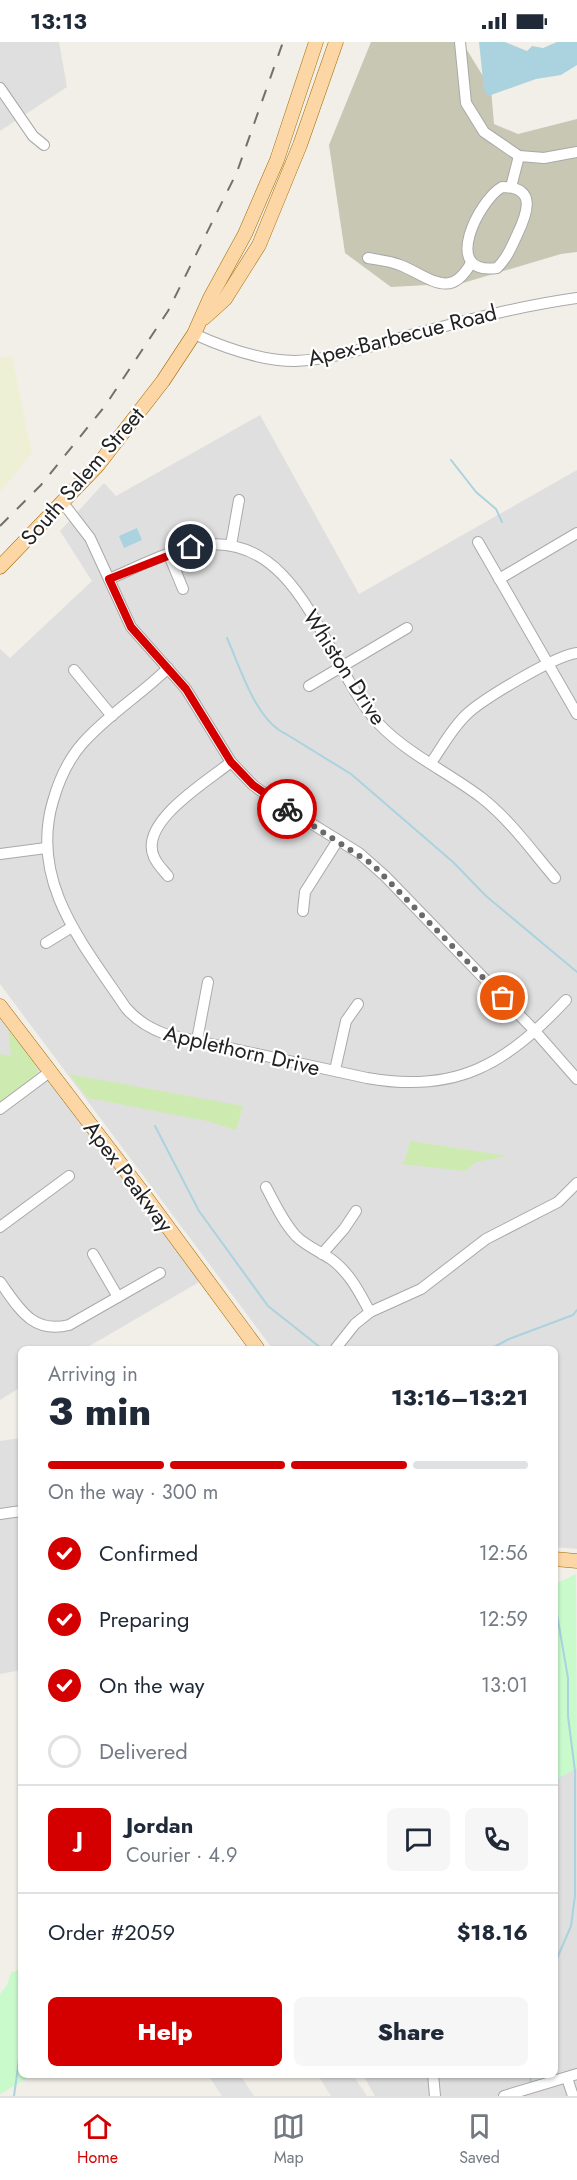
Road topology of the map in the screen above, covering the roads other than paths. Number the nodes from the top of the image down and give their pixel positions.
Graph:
1 (316, 42) edge
2 (336, 42) edge
3 (460, 42) edge
4 (0, 88) edge
5 (44, 145) dead end
6 (577, 152) edge
7 (519, 156) junction
8 (511, 187) junction
9 (368, 258) dead end
10 (471, 263) junction
11 (577, 298) edge
12 (197, 328) junction
13 (238, 500) dead end
14 (63, 503) junction
15 (577, 533) edge
16 (478, 542) dead end
17 (231, 545) junction
18 (169, 555) junction
19 (0, 567) edge
20 (109, 579) junction
21 (498, 579) junction
22 (183, 589) dead end
23 (407, 628) dead end
24 (577, 653) edge
25 (548, 663) junction
26 (342, 667) junction
27 (168, 668) junction
28 (74, 670) dead end
29 (309, 686) dead end
30 (577, 714) edge
31 (112, 716) junction
32 (231, 762) junction
33 (431, 763) junction
34 (338, 840) junction
35 (46, 848) junction
36 (0, 854) edge
37 (168, 876) dead end
38 (555, 878) dead end
39 (303, 911) dead end
40 (72, 927) junction
41 (46, 943) dead end
42 (208, 982) dead end
43 (566, 1000) dead end
44 (357, 1004) dead end
45 (0, 1005) edge
46 (534, 1030) junction
47 (197, 1040) junction
48 (335, 1070) junction
49 (51, 1071) junction
50 (577, 1079) edge
51 (0, 1109) edge
52 (69, 1176) dead end
53 (577, 1183) edge
54 (266, 1187) dead end
55 (356, 1211) dead end
56 (0, 1227) edge
57 (93, 1254) dead end
58 (322, 1254) junction
59 (160, 1273) dead end
60 (0, 1282) edge
61 (118, 1297) junction
62 (370, 1312) junction
63 (256, 1346) edge
64 (338, 1346) edge
65 (18, 1511) edge
66 (0, 1514) edge
67 (558, 1559) edge
68 (577, 1561) edge
69 (572, 2076) edge
70 (433, 2078) edge
71 (435, 2096) edge
72 (504, 2096) edge
73 (573, 2096) edge

1 - 12 main road, South Salem Street
2 - 12 main road, South Salem Street
3 - 7 street
4 - 5 street
6 - 7 street
7 - 8 street
8 - 10 street
8 - 10 street
9 - 10 street
11 - 12 street, Apex-Barbecue Road
12 - 14 main road, South Salem Street
13 - 17 street
14 - 19 main road, South Salem Street
14 - 20 street
15 - 21 street
16 - 21 street
17 - 18 street, Whiston Drive
17 - 26 street, Whiston Drive
18 - 20 street, Whiston Drive
18 - 22 street
20 - 27 street
21 - 25 street
23 - 26 street
24 - 25 street
25 - 30 street
25 - 33 street
26 - 29 street
26 - 33 street, Whiston Drive
27 - 31 street, Applethorn Drive
27 - 32 street
28 - 31 street
31 - 35 street, Applethorn Drive
32 - 34 street
32 - 37 street
33 - 38 street, Whiston Drive
34 - 39 street
34 - 46 street
35 - 36 street
35 - 40 street, Applethorn Drive
40 - 41 street
40 - 47 street, Applethorn Drive
42 - 47 street
43 - 46 street, Applethorn Drive
44 - 48 street
45 - 49 main road, Apex Peakway
46 - 48 street, Applethorn Drive
46 - 50 street
47 - 48 street, Applethorn Drive
49 - 51 street
49 - 63 main road, Apex Peakway
52 - 56 street
53 - 62 street
54 - 58 street
55 - 58 street
57 - 61 street
58 - 62 street
59 - 61 street
60 - 61 street
62 - 64 street
65 - 66 street
67 - 68 main road
69 - 72 street
69 - 73 street
70 - 71 street

